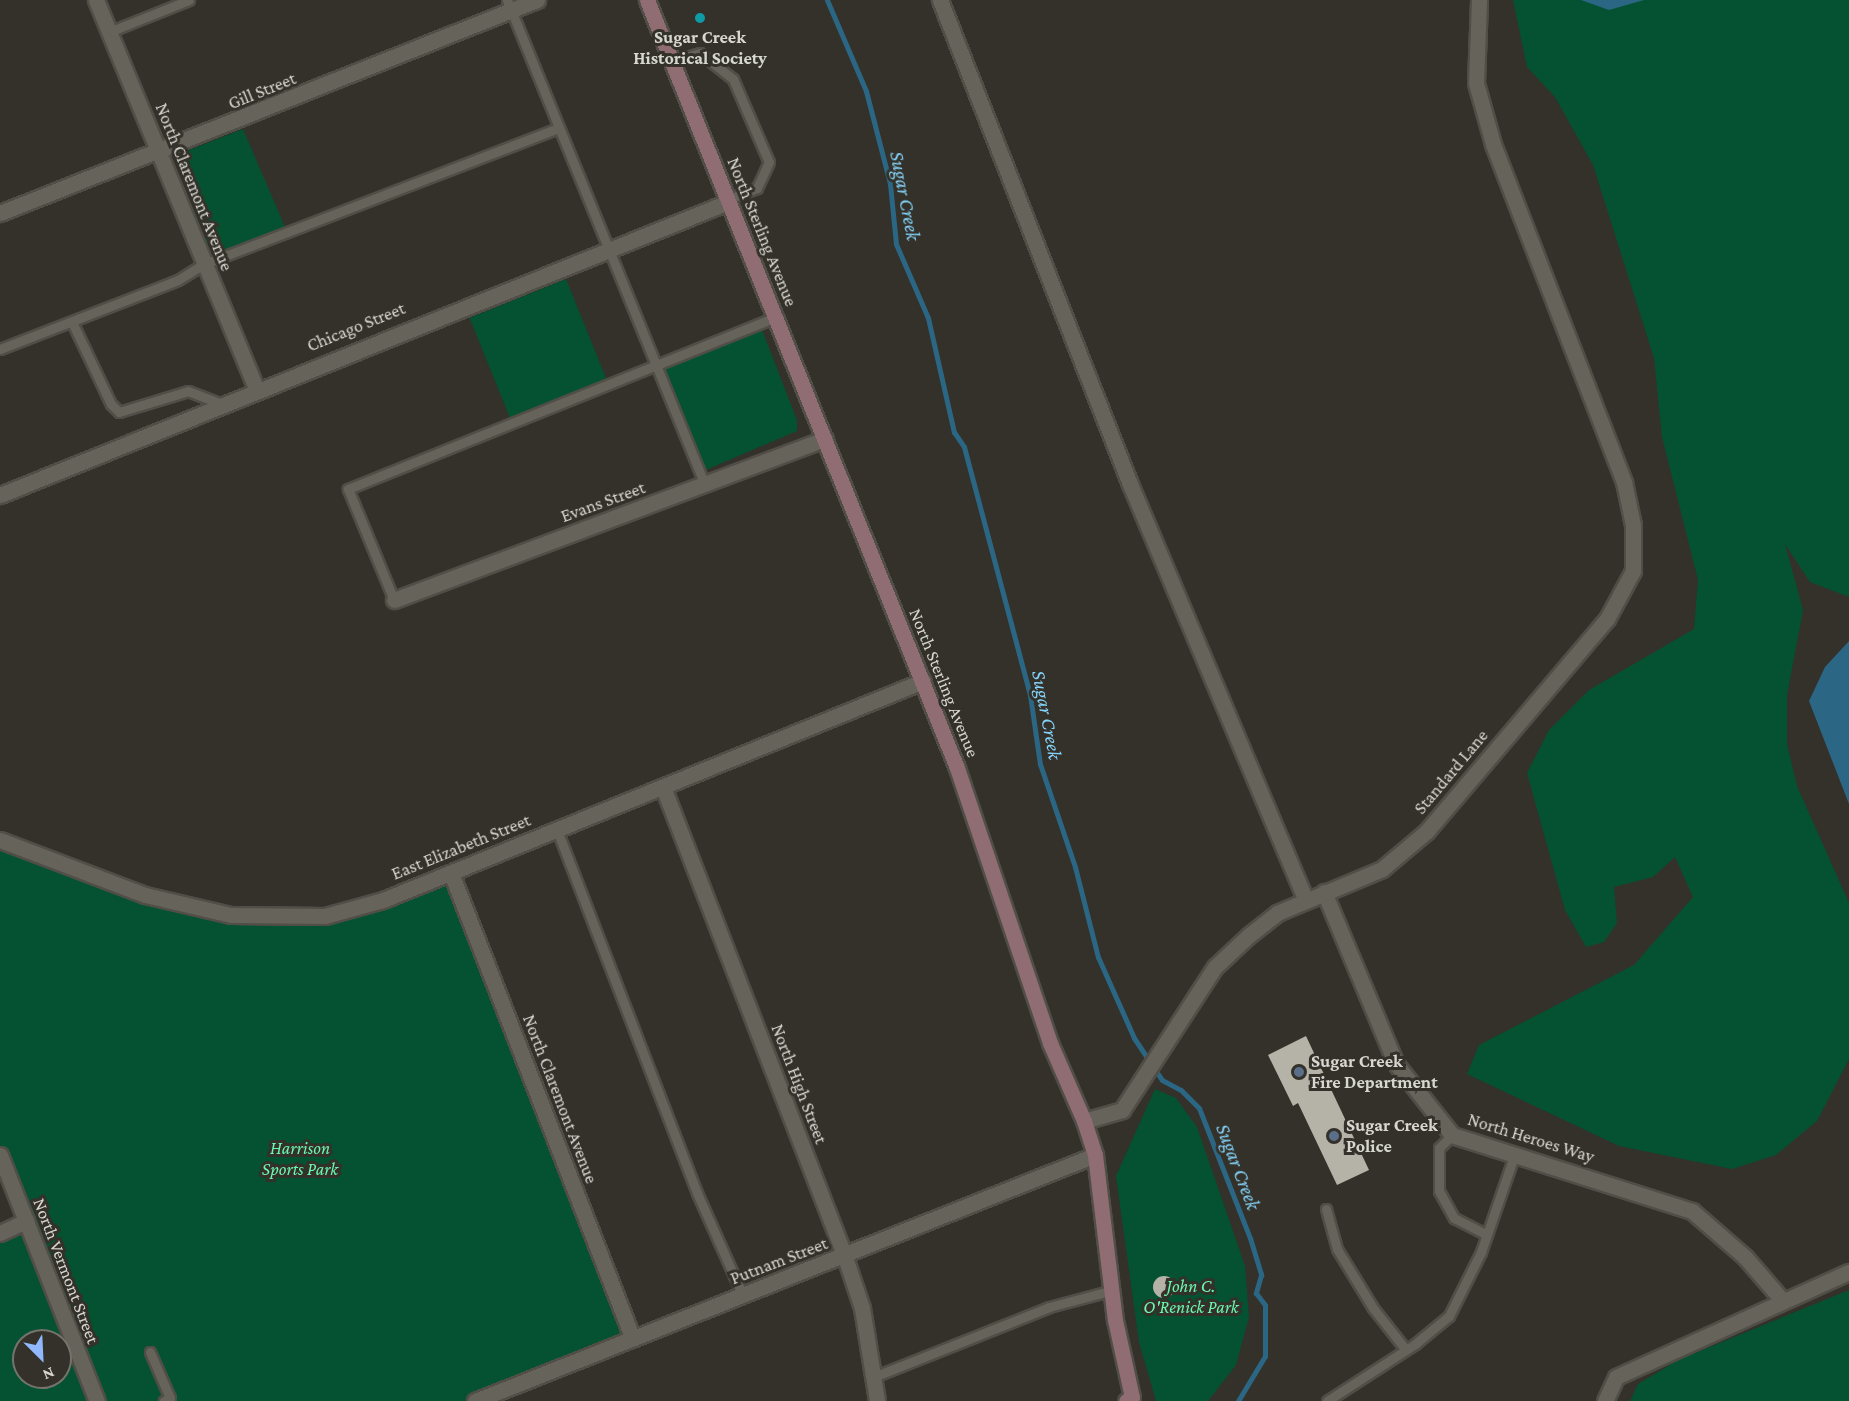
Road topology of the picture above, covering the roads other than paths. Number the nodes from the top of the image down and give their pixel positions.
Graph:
1 (96, 0) edge
2 (189, 0) edge
3 (537, 0) edge
4 (647, 0) edge
5 (932, 0) edge
6 (940, 0) edge
7 (1479, 0) edge
8 (509, 5) edge
9 (946, 15) junction
10 (109, 32) junction
11 (672, 61) junction
12 (559, 128) junction
13 (159, 153) junction
14 (728, 200) junction
15 (0, 213) edge
16 (609, 249) junction
17 (204, 264) junction
18 (775, 317) junction
19 (72, 322) junction
20 (0, 349) edge
21 (656, 365) junction
22 (256, 389) junction
23 (220, 403) junction
24 (825, 439) junction
25 (705, 485) junction
26 (0, 495) edge
27 (394, 600) joint
28 (923, 681) junction
29 (663, 787) junction
30 (557, 830) junction
31 (0, 840) edge
32 (451, 873) junction
33 (1324, 892) junction
34 (1306, 900) junction
35 (1084, 1121) junction
36 (1452, 1134) junction
37 (1515, 1154) junction
38 (0, 1155) edge
39 (1095, 1155) junction
40 (1326, 1209) dead end
41 (26, 1221) junction
42 (0, 1233) edge
43 (1487, 1235) junction
44 (845, 1257) junction
45 (1849, 1272) edge
46 (1113, 1290) junction
47 (743, 1296) junction
48 (1782, 1299) junction
49 (633, 1339) junction
50 (1406, 1350) junction
51 (150, 1352) dead end
52 (876, 1376) junction
53 (1130, 1400) edge
54 (97, 1401) edge
55 (164, 1401) edge
56 (475, 1401) edge
57 (877, 1401) edge
58 (1327, 1401) edge
59 (1605, 1401) edge

1 - 10 street, North Claremont Avenue
2 - 10 lane
3 - 8 street, Gill Street
4 - 11 main road, North Sterling Avenue
5 - 9 street
6 - 9 street
7 - 33 street, Standard Lane
8 - 12 lane
8 - 13 street, Gill Street
9 - 34 street
10 - 13 street, North Claremont Avenue
11 - 14 main road, North Sterling Avenue
11 - 14 lane
12 - 16 lane
12 - 17 lane
13 - 15 street, Gill Street
13 - 17 street, North Claremont Avenue
14 - 16 street, Chicago Street
14 - 18 main road, North Sterling Avenue
16 - 21 lane
16 - 22 street, Chicago Street
17 - 19 lane
17 - 22 street, North Claremont Avenue
18 - 21 lane
18 - 24 main road, North Sterling Avenue
19 - 20 lane
19 - 23 lane
21 - 25 lane
21 - 27 lane
22 - 23 street, Chicago Street
23 - 26 street, Chicago Street
24 - 25 street, Evans Street
24 - 28 main road, North Sterling Avenue
25 - 27 street, Evans Street
28 - 29 street, East Elizabeth Street
28 - 35 main road, North Sterling Avenue
29 - 30 street, East Elizabeth Street
29 - 44 street, North High Street
30 - 32 street, East Elizabeth Street
30 - 47 lane
31 - 32 street, East Elizabeth Street
32 - 49 street, North Claremont Avenue
33 - 34 street, Standard Lane
33 - 36 street, North Heroes Way
34 - 35 street, Standard Lane
35 - 39 main road, North Sterling Avenue
36 - 37 street, North Heroes Way
36 - 43 lane
37 - 43 lane
37 - 48 street, North Heroes Way
38 - 41 street, North Vermont Street
39 - 44 street, Putnam Street
39 - 46 main road, North Sterling Avenue
40 - 50 lane
41 - 42 street
41 - 54 street, North Vermont Street
43 - 50 lane
44 - 47 street, Putnam Street
44 - 52 street, North High Street
45 - 48 street
46 - 52 lane
46 - 53 main road, North Sterling Avenue
47 - 49 street, Putnam Street
48 - 59 street
49 - 56 street, Putnam Street
50 - 58 lane
51 - 55 lane
52 - 57 street, North High Street

